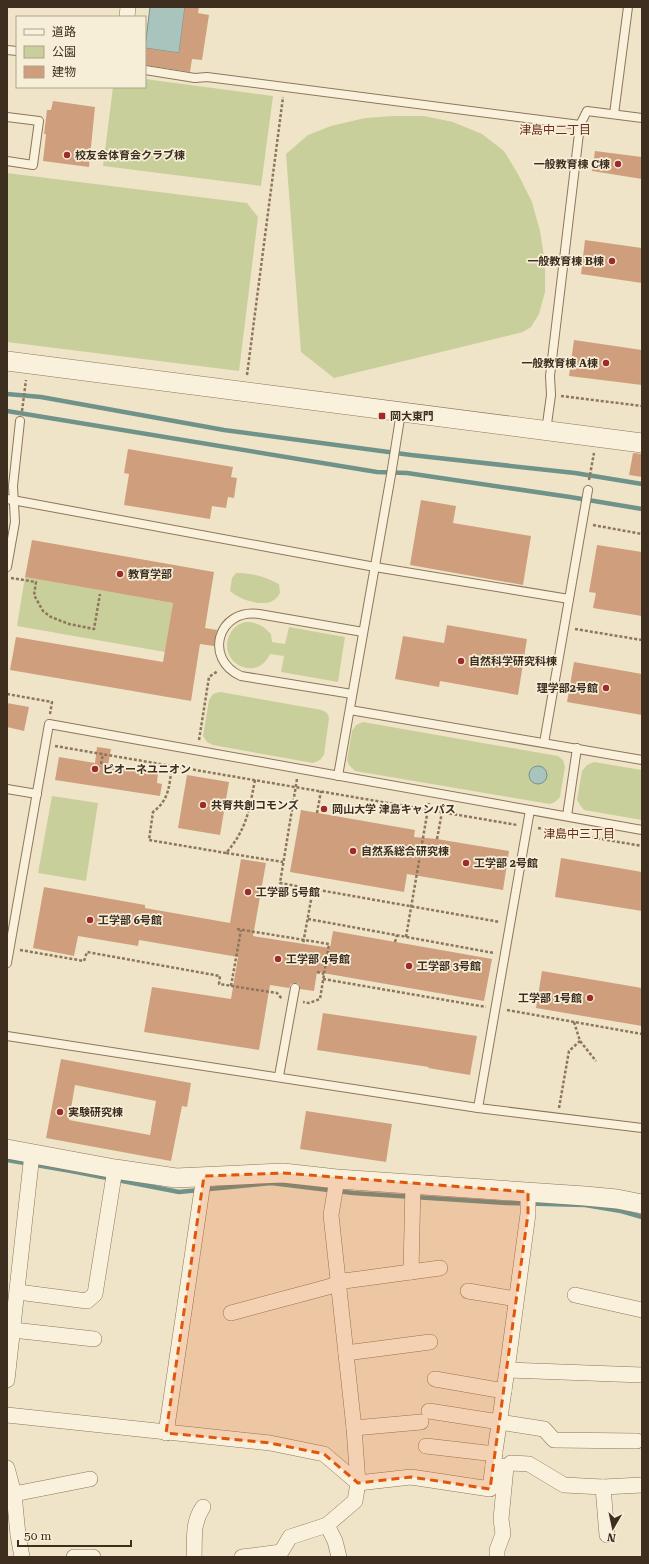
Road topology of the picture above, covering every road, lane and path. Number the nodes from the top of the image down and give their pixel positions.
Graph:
1 (628, 7) edge
2 (146, 70) edge
3 (284, 86) junction
4 (614, 114) junction
5 (7, 117) edge
6 (642, 118) edge
7 (580, 125) junction
8 (7, 161) edge
9 (7, 361) edge
10 (25, 388) dead end
11 (245, 392) junction
12 (551, 395) junction
13 (642, 406) edge
14 (22, 410) dead end
15 (401, 412) junction
16 (20, 421) dead end
17 (546, 430) junction
18 (642, 443) edge
19 (591, 470) dead end
20 (587, 493) joint
21 (10, 499) edge
22 (582, 523) junction
23 (642, 534) edge
24 (7, 567) edge
25 (375, 567) junction
26 (7, 577) edge
27 (100, 594) dead end
28 (569, 599) junction
29 (564, 627) junction
30 (363, 632) junction
31 (642, 640) edge
32 (226, 665) junction
33 (7, 694) edge
34 (352, 694) junction
35 (350, 710) junction
36 (49, 724) junction
37 (544, 743) junction
38 (45, 744) junction
39 (577, 748) junction
40 (197, 751) junction
41 (103, 754) junction
42 (642, 760) edge
43 (101, 764) dead end
44 (172, 766) junction
45 (299, 769) junction
46 (338, 776) junction
47 (255, 780) junction
48 (296, 786) junction
49 (7, 788) edge
50 (321, 791) junction
51 (431, 792) junction
52 (37, 794) junction
53 (428, 810) junction
54 (530, 810) junction
55 (442, 812) junction
56 (317, 813) dead end
57 (567, 816) junction
58 (527, 826) junction
59 (642, 830) edge
60 (437, 839) dead end
61 (642, 846) edge
62 (226, 853) junction
63 (283, 862) junction
64 (314, 889) junction
65 (411, 906) junction
66 (308, 920) junction
67 (510, 924) junction
68 (397, 935) junction
69 (406, 937) junction
70 (303, 942) junction
71 (395, 942) dead end
72 (10, 948) junction
73 (505, 955) junction
74 (7, 963) edge
75 (317, 972) dead end
76 (324, 973) junction
77 (323, 979) junction
78 (231, 986) junction
79 (295, 988) dead end
80 (293, 1000) junction
81 (495, 1008) junction
82 (574, 1022) junction
83 (642, 1034) edge
84 (7, 1036) edge
85 (580, 1042) junction
86 (596, 1061) dead end
87 (279, 1076) junction
88 (478, 1108) junction
89 (558, 1117) junction
90 (642, 1128) edge
91 (7, 1149) edge
92 (32, 1161) junction
93 (114, 1176) junction
94 (203, 1185) junction
95 (335, 1188) junction
96 (412, 1192) junction
97 (528, 1200) junction
98 (642, 1204) edge
99 (440, 1268) dead end
100 (411, 1272) junction
101 (338, 1284) junction
102 (468, 1291) dead end
103 (18, 1292) junction
104 (575, 1295) dead end
105 (516, 1299) junction
106 (642, 1310) edge
107 (231, 1313) dead end
108 (13, 1330) junction
109 (94, 1339) dead end
110 (430, 1342) dead end
111 (346, 1353) junction
112 (507, 1370) junction
113 (642, 1375) edge
114 (435, 1379) dead end
115 (7, 1380) edge
116 (504, 1391) junction
117 (7, 1416) edge
118 (500, 1422) junction
119 (354, 1428) junction
120 (166, 1433) junction
121 (637, 1441) dead end
122 (426, 1446) dead end
123 (498, 1462) junction
124 (7, 1470) edge
125 (90, 1479) dead end
126 (358, 1483) junction
127 (642, 1485) edge
128 (603, 1487) junction
129 (14, 1494) junction
130 (204, 1507) dead end
131 (327, 1525) junction
132 (607, 1535) dead end
133 (282, 1554) edge
134 (22, 1557) edge
135 (74, 1557) edge
136 (93, 1557) edge
137 (194, 1557) edge
138 (242, 1557) edge
139 (338, 1557) edge
140 (497, 1557) edge

1 - 4 lane
2 - 3 lane
3 - 7 lane
3 - 11 path
4 - 6 lane
4 - 7 lane
5 - 8 lane
7 - 12 lane
9 - 11 street
10 - 14 path
11 - 15 street
12 - 13 path
12 - 17 lane
15 - 17 street
15 - 25 lane
16 - 21 lane
17 - 18 street
19 - 20 path
20 - 22 lane
21 - 24 lane
21 - 25 lane
22 - 23 path
22 - 28 lane
25 - 28 lane
25 - 30 lane
26 - 27 path
28 - 29 lane
29 - 31 path
29 - 37 lane
30 - 32 lane
30 - 34 lane
32 - 34 lane
32 - 40 path
33 - 36 path
34 - 35 lane
35 - 37 lane
35 - 46 lane
36 - 38 lane
36 - 40 lane
37 - 39 lane
38 - 41 path
38 - 52 lane
39 - 42 lane
39 - 57 lane
40 - 45 lane
41 - 43 path
41 - 44 path
44 - 47 path
44 - 62 path
45 - 46 lane
45 - 48 path
46 - 51 lane
47 - 48 path
47 - 62 path
48 - 50 path
48 - 63 path
49 - 52 lane
50 - 53 path
50 - 56 path
51 - 53 path
51 - 54 lane
52 - 72 lane
53 - 55 path
53 - 65 path
54 - 57 lane
54 - 58 lane
55 - 58 path
55 - 60 path
57 - 59 lane
58 - 61 path
58 - 67 lane
62 - 63 path
63 - 64 path
64 - 65 path
64 - 66 path
65 - 67 path
65 - 69 path
66 - 68 path
66 - 70 path
67 - 73 lane
68 - 69 path
68 - 71 path
69 - 73 path
70 - 76 path
70 - 78 path
72 - 74 lane
72 - 78 path
73 - 81 lane
75 - 76 path
76 - 77 path
77 - 80 path
77 - 81 path
78 - 80 path
79 - 80 lane
80 - 87 lane
81 - 82 path
81 - 88 lane
82 - 83 path
82 - 85 path
84 - 87 lane
85 - 86 path
85 - 89 path
87 - 88 lane
88 - 89 lane
89 - 90 lane
91 - 92 street
92 - 93 street
92 - 103 street
93 - 94 street
93 - 103 street
94 - 95 street
94 - 120 street
95 - 96 street
95 - 101 street
96 - 97 street
96 - 100 street
97 - 98 street
97 - 105 street
99 - 100 street
100 - 101 street
101 - 107 street
101 - 111 street
102 - 105 street
103 - 108 street
104 - 106 street
105 - 112 street
108 - 109 street
108 - 115 street
110 - 111 street
111 - 119 street
112 - 113 street
112 - 116 street
114 - 116 street
116 - 118 street
117 - 120 street
118 - 119 street
118 - 121 street
118 - 123 street
119 - 126 street
120 - 126 street
122 - 123 street
123 - 126 street
123 - 128 street
123 - 140 street
124 - 129 street
125 - 129 street
126 - 131 street
127 - 128 street
128 - 132 street
129 - 134 street
130 - 137 street
131 - 133 street
131 - 139 street
133 - 138 street
135 - 136 street

